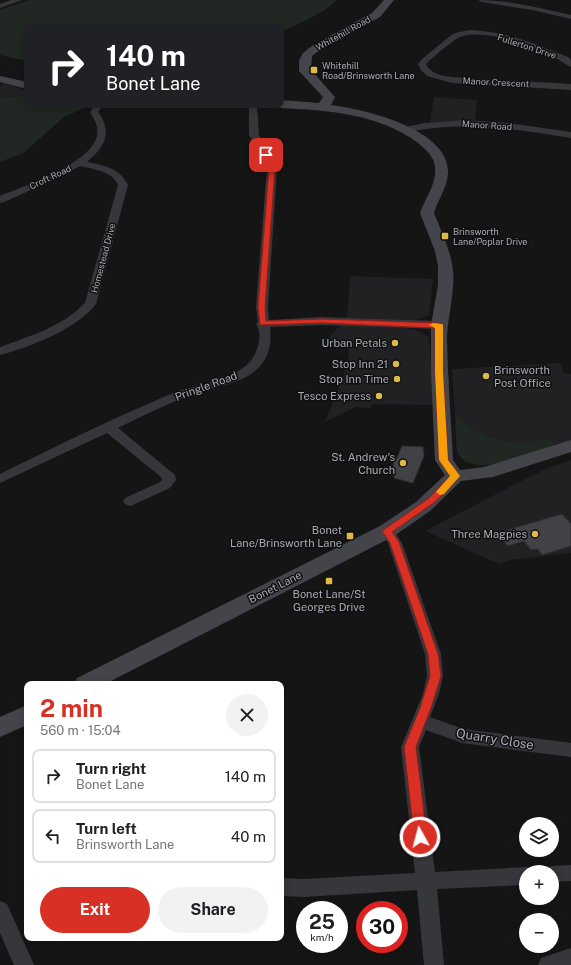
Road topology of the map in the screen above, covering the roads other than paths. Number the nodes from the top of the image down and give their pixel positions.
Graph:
1 (18, 0) edge
2 (390, 0) edge
3 (482, 0) edge
4 (0, 6) edge
5 (571, 17) edge
6 (571, 65) edge
7 (423, 68) joint
8 (0, 79) edge
9 (570, 84) edge
10 (24, 85) edge
11 (284, 104) edge
12 (322, 107) junction
13 (97, 108) edge
14 (252, 108) edge
15 (404, 130) junction
16 (571, 135) edge
17 (80, 163) junction
18 (0, 200) edge
19 (262, 324) junction
20 (439, 325) junction
21 (0, 351) edge
22 (108, 427) junction
23 (571, 446) edge
24 (455, 476) junction
25 (0, 479) edge
26 (130, 501) dead end
27 (387, 531) junction
28 (91, 681) edge
29 (24, 716) edge
30 (421, 721) junction
31 (0, 728) edge
32 (571, 750) edge
33 (571, 873) edge
34 (559, 874) edge
35 (519, 876) edge
36 (426, 882) junction
37 (284, 887) edge
38 (0, 910) edge
39 (571, 958) edge
40 (24, 965) edge
41 (434, 965) edge
42 (548, 965) edge

1 - 4 street
2 - 12 street, Whitehill Road
3 - 5 street
6 - 7 street, Fullerton Drive
7 - 9 street, Manor Crescent
8 - 10 street
11 - 12 street
12 - 15 street
13 - 17 street, Croft Road
14 - 19 street, Pringle Road
15 - 16 street, Manor Road
15 - 20 street
17 - 18 street, Croft Road
17 - 21 street, Homestead Drive
19 - 20 street
19 - 22 street, Pringle Road
20 - 24 street
22 - 25 street, Pringle Road
22 - 26 street
23 - 24 street
24 - 27 street, Bonet Lane
27 - 28 street, Bonet Lane
27 - 30 street
29 - 31 street
30 - 32 street, Quarry Close
30 - 36 street
33 - 34 street
35 - 36 street
36 - 37 street
36 - 41 street
38 - 40 street
39 - 42 street

